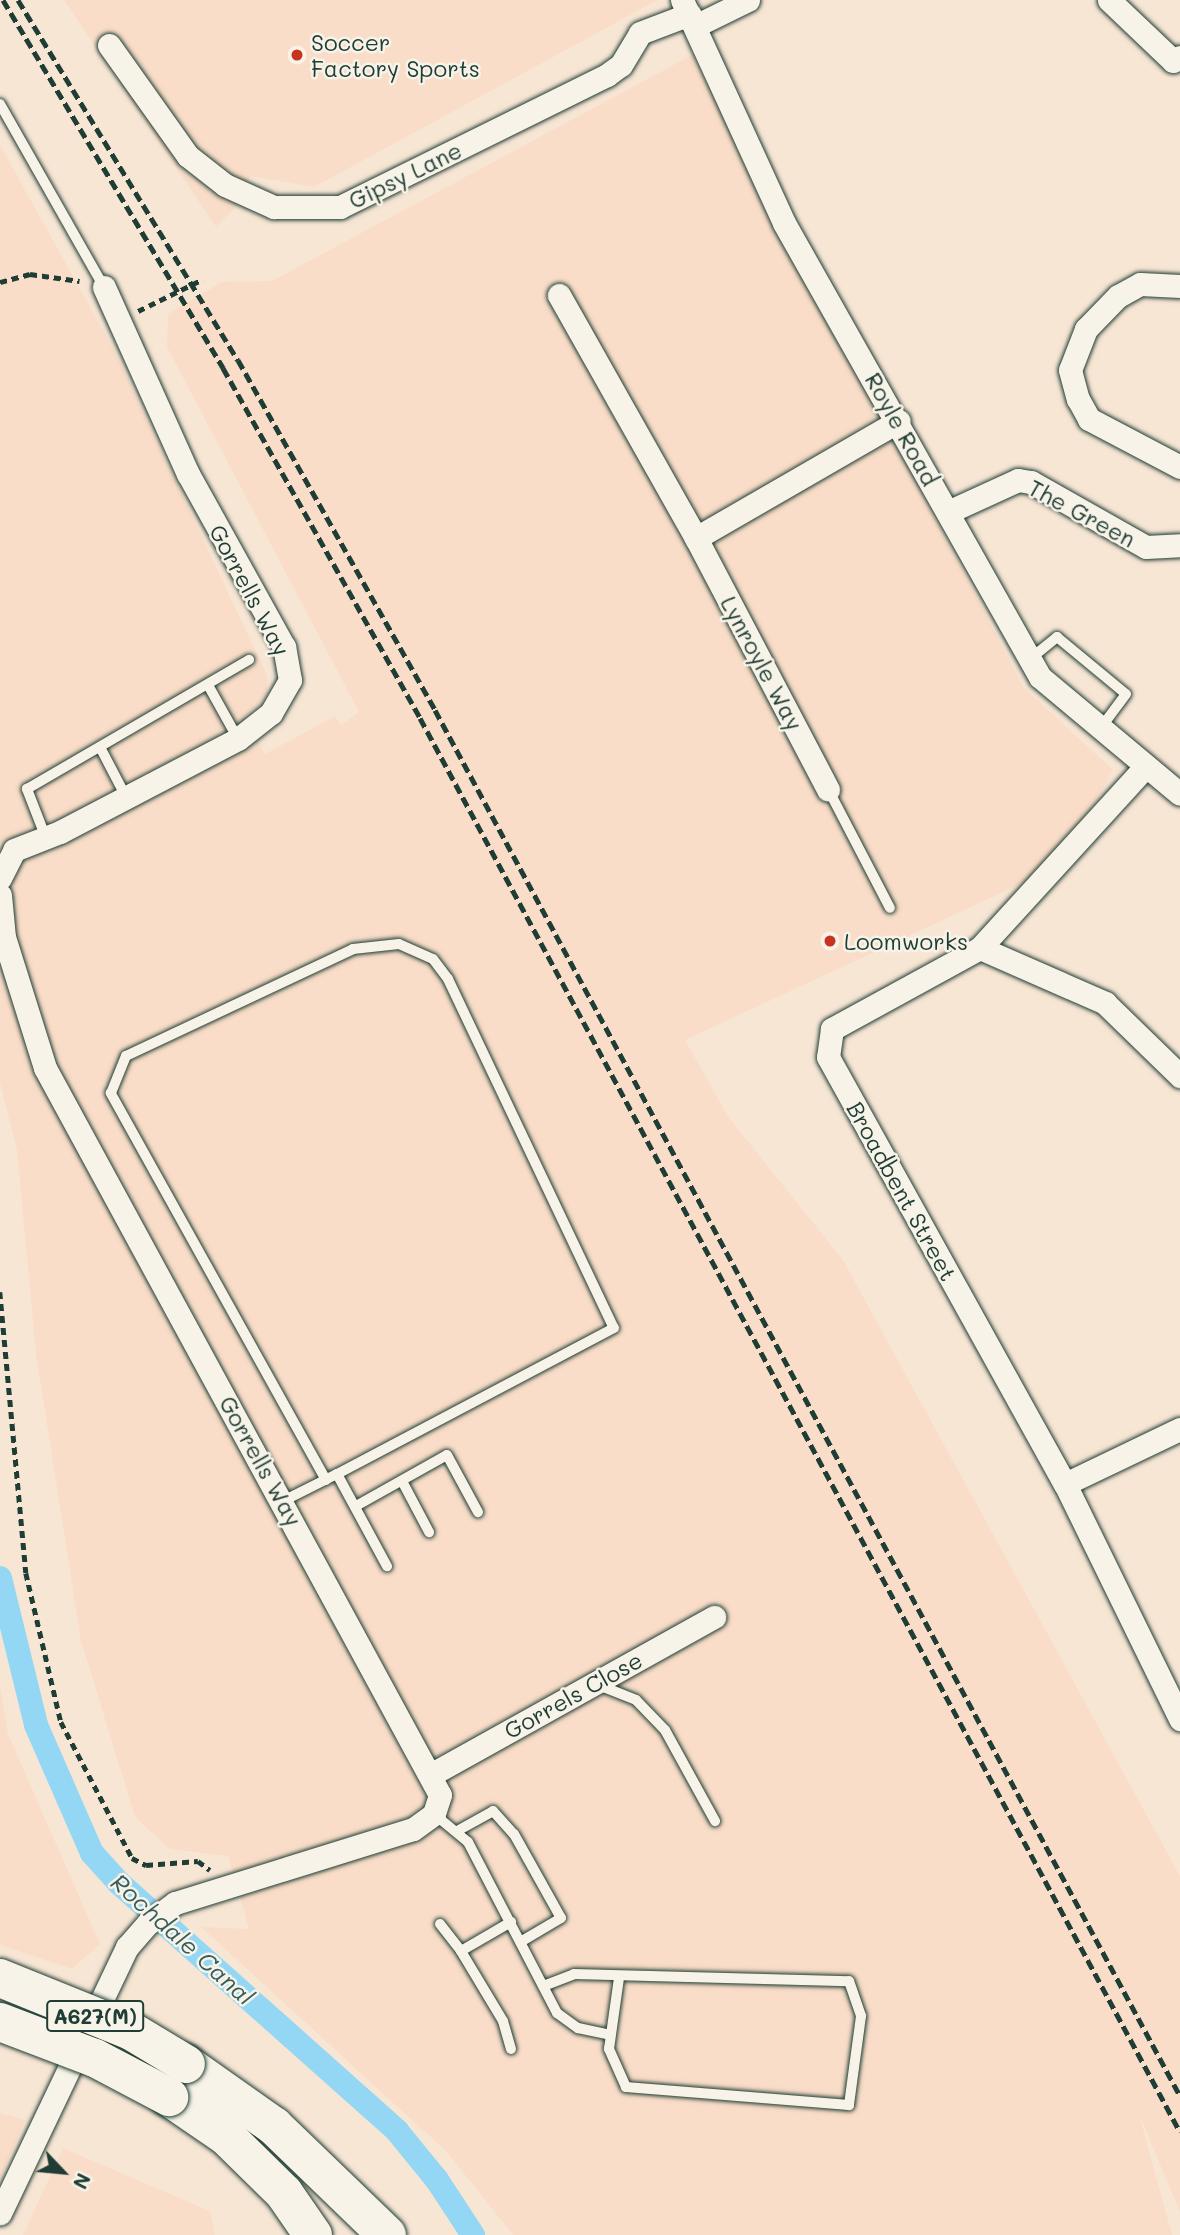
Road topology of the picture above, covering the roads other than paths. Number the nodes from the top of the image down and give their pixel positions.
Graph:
1 (748, 0) edge
2 (1109, 0) edge
3 (689, 13) edge
4 (110, 45) dead end
5 (1180, 57) edge
6 (0, 104) edge
7 (1180, 286) edge
8 (94, 287) joint
9 (559, 295) dead end
10 (899, 421) junction
11 (1180, 467) edge
12 (948, 512) junction
13 (696, 538) junction
14 (1180, 545) edge
15 (1030, 659) junction
16 (249, 660) dead end
17 (208, 685) junction
18 (1100, 729) junction
19 (238, 738) junction
20 (100, 747) junction
21 (1146, 766) junction
22 (828, 789) joint
23 (1180, 794) edge
24 (126, 797) junction
25 (46, 838) junction
26 (0, 878) edge
27 (0, 895) edge
28 (890, 908) dead end
29 (980, 948) junction
30 (1180, 1076) edge
31 (1180, 1429) edge
32 (337, 1474) junction
33 (326, 1480) junction
34 (402, 1481) junction
35 (1065, 1484) junction
36 (283, 1501) junction
37 (356, 1506) junction
38 (478, 1512) dead end
39 (429, 1532) dead end
40 (387, 1566) dead end
41 (714, 1617) dead end
42 (594, 1683) junction
43 (1180, 1719) edge
44 (432, 1774) junction
45 (434, 1814) junction
46 (715, 1821) dead end
47 (459, 1830) junction
48 (511, 1922) junction
49 (440, 1924) dead end
50 (522, 1941) junction
51 (461, 1951) junction
52 (0, 1978) edge
53 (618, 1978) junction
54 (546, 1985) junction
55 (0, 2022) edge
56 (610, 2035) junction
57 (511, 2049) dead end
58 (177, 2080) junction
59 (335, 2186) junction
60 (0, 2213) edge
61 (313, 2235) edge
62 (367, 2235) edge
63 (387, 2235) edge

1 - 3 street, Gipsy Lane
2 - 5 street
3 - 4 street, Gipsy Lane
3 - 10 street, Royle Road
6 - 8 lane
7 - 11 street
8 - 19 street, Gorrells Way
9 - 13 street, Lynroyle Way
10 - 12 street, Royle Road
10 - 13 street
12 - 14 street, The Green
12 - 15 street, Royle Road
13 - 22 street, Lynroyle Way
15 - 18 street, Royle Road
15 - 18 lane
16 - 17 lane
17 - 19 lane
17 - 20 lane
18 - 21 street, Royle Road
19 - 24 street, Gorrells Way
20 - 24 lane
20 - 25 lane
21 - 23 street, Royle Road
21 - 29 street, Broadbent Street
22 - 28 lane
24 - 25 street, Gorrells Way
25 - 26 street, Gorrells Way
27 - 36 street, Gorrells Way
29 - 30 street
29 - 35 street, Broadbent Street
31 - 35 street
32 - 33 lane
32 - 33 lane
32 - 37 lane
33 - 36 lane
34 - 37 lane
34 - 38 lane
34 - 39 lane
35 - 43 street, Broadbent Street
36 - 44 street, Gorrells Way
37 - 40 lane
41 - 42 street, Gorrels Close
42 - 44 street, Gorrels Close
42 - 46 lane
44 - 45 street, Gorrells Way
45 - 47 lane
45 - 60 street
47 - 48 lane
47 - 50 lane
48 - 50 lane
48 - 51 lane
49 - 51 lane
50 - 54 lane
51 - 57 lane
52 - 58 highway, A627(M), bridge
53 - 54 lane
53 - 56 lane
53 - 56 lane
54 - 56 lane
55 - 58 highway, A627(M), bridge
58 - 59 highway, A627(M)
58 - 61 highway, A627(M)
59 - 62 highway, A627(M)
59 - 63 highway, A627(M)

